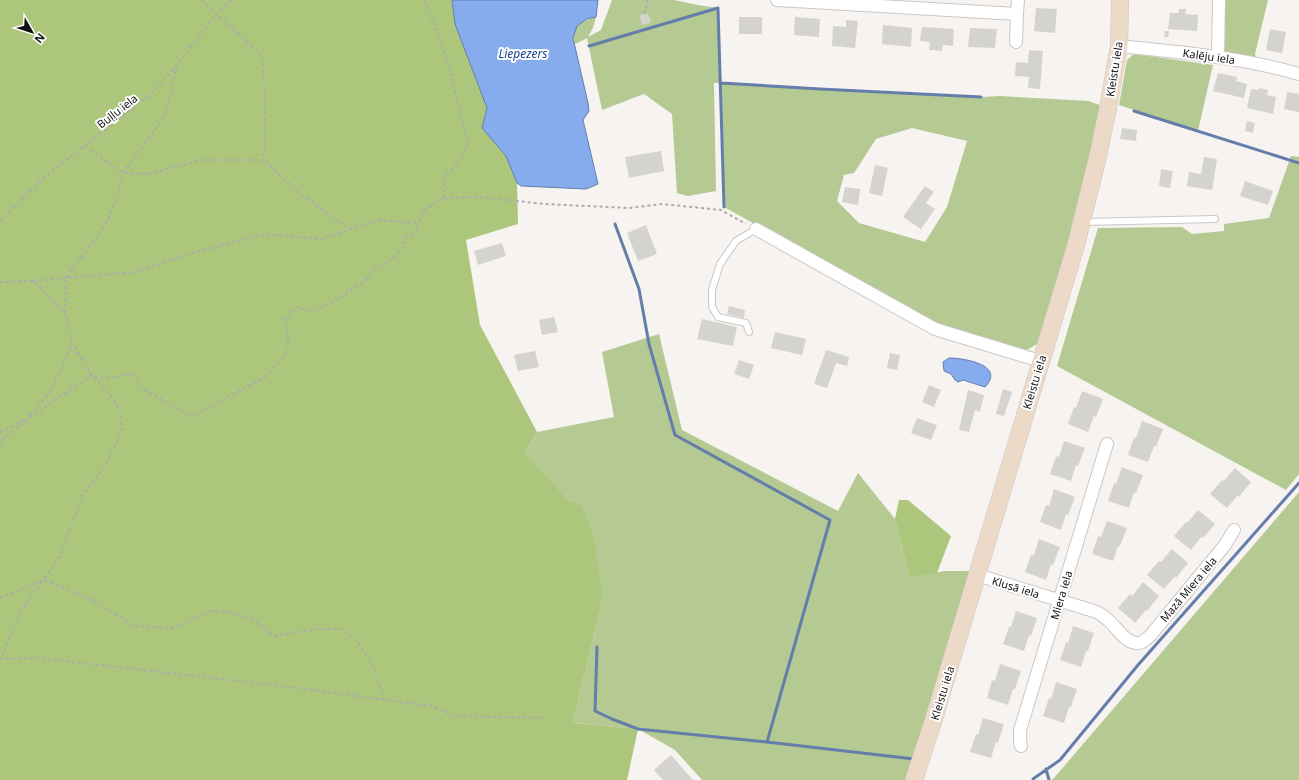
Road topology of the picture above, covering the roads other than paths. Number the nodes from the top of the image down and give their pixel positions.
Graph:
1 (777, 0) edge
2 (1018, 0) edge
3 (1120, 0) edge
4 (1219, 0) edge
5 (1017, 14) junction
6 (1016, 42) dead end
7 (1119, 46) junction
8 (1218, 56) junction
9 (1299, 74) edge
10 (1215, 219) dead end
11 (1082, 222) junction
12 (756, 229) joint
13 (749, 332) dead end
14 (1040, 361) junction
15 (1107, 444) dead end
16 (1234, 530) dead end
17 (977, 575) junction
18 (1059, 600) junction
19 (1138, 643) joint
20 (1021, 746) dead end
21 (914, 780) edge

1 - 5 street
2 - 5 street
3 - 7 street, Kleistu iela
4 - 8 street
5 - 6 street
7 - 8 street, Kalēju iela
7 - 11 street, Kleistu iela
8 - 9 street, Kalēju iela
10 - 11 lane
11 - 14 street, Kleistu iela
12 - 13 lane
12 - 14 street
14 - 17 street, Kleistu iela
15 - 18 street, Miera iela
16 - 19 street, Mazā Miera iela
17 - 18 street, Klusā iela
17 - 21 street, Kleistu iela
18 - 19 street, Klusā iela
18 - 20 street, Miera iela

